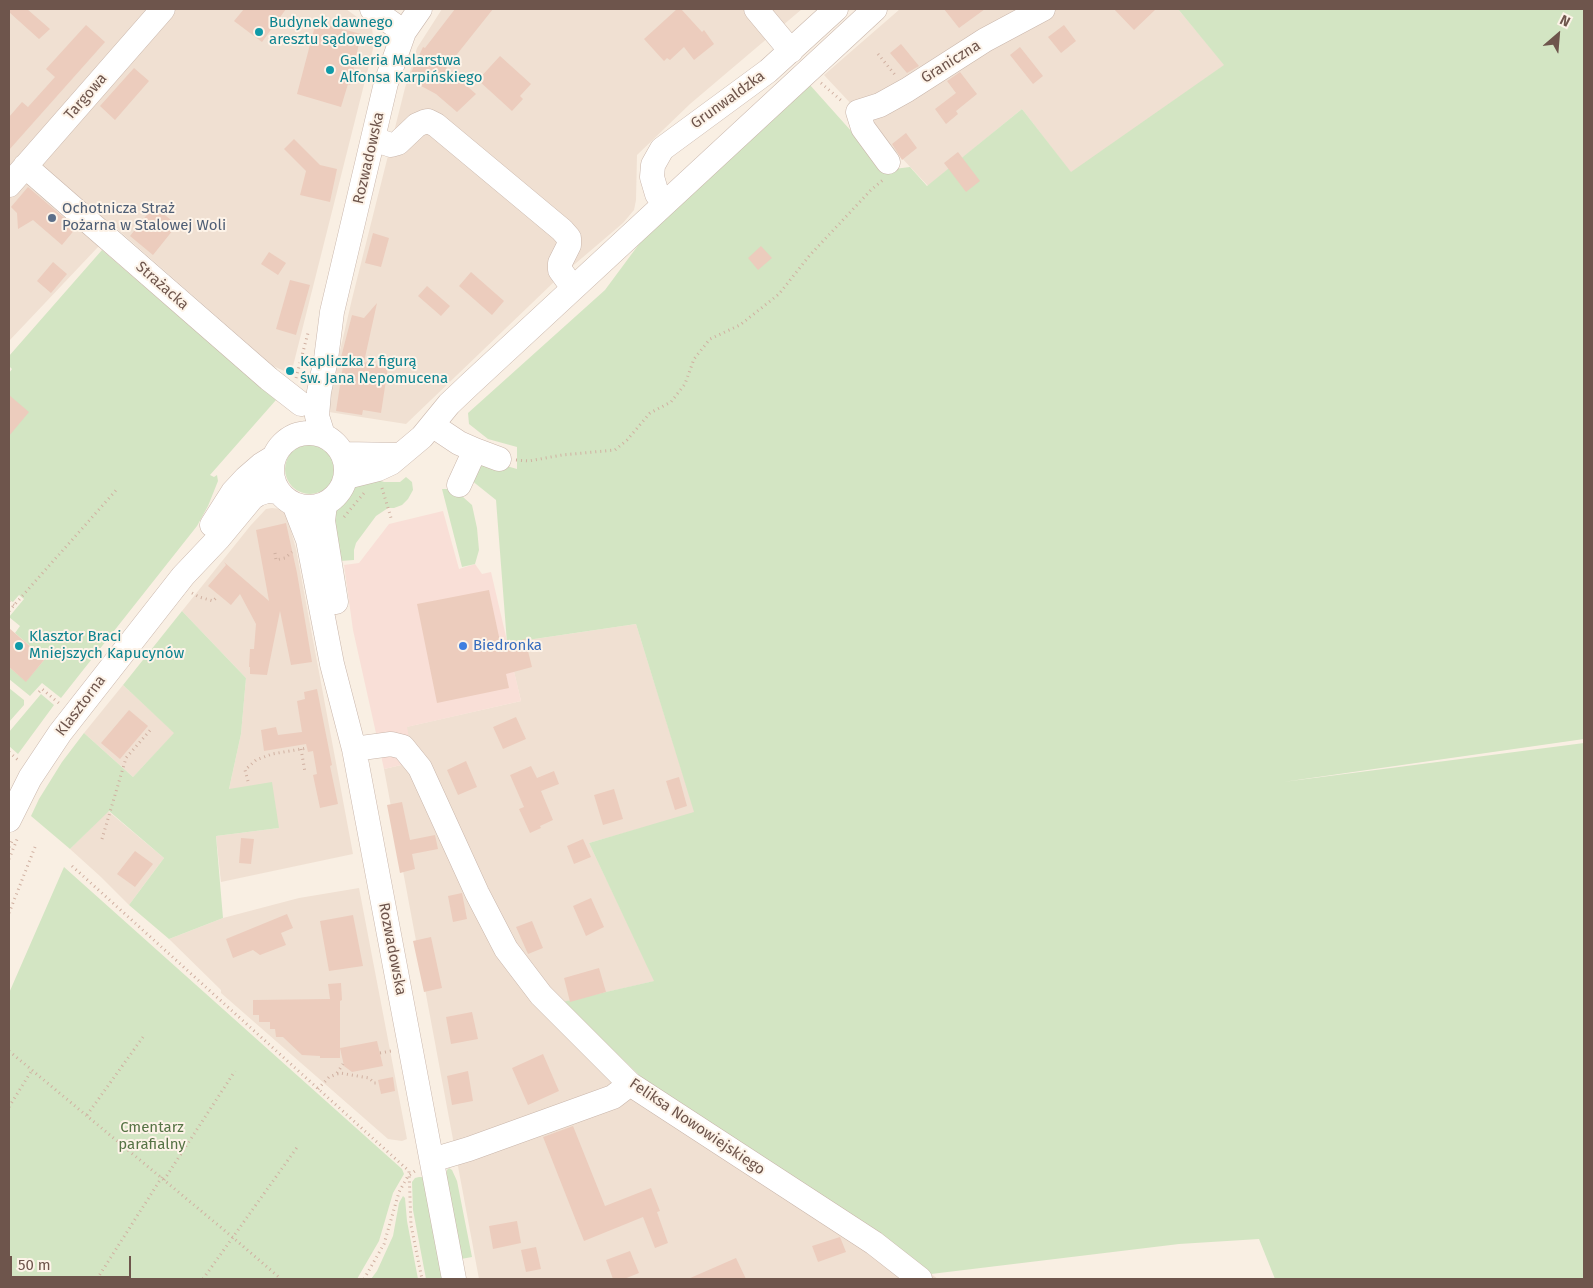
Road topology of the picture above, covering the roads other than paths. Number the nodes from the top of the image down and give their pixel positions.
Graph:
1 (163, 9) edge
2 (372, 9) edge
3 (420, 9) edge
4 (756, 9) edge
5 (836, 9) edge
6 (875, 9) edge
7 (1043, 9) edge
8 (404, 32) junction
9 (791, 51) junction
10 (373, 139) junction
11 (888, 162) road end
12 (16, 171) edge
13 (664, 204) junction
14 (573, 288) junction
15 (332, 312) junction
16 (300, 404) junction
17 (432, 425) junction
18 (323, 435) junction
19 (281, 448) junction
20 (474, 450) junction
21 (499, 459) road end
22 (345, 466) junction
23 (459, 485) dead end
24 (287, 498) junction
25 (325, 504) junction
26 (186, 583) junction
27 (353, 744) junction
28 (9, 820) edge
29 (630, 1084) junction
30 (432, 1160) junction
31 (454, 1279) edge
32 (920, 1279) edge

1 - 12 street, Targowa
2 - 8 street
3 - 8 street, Rozwadowska
4 - 9 street
5 - 9 street, Grunwaldzka
6 - 13 street
7 - 11 street, Graniczna
8 - 10 street, Rozwadowska
9 - 13 street, Grunwaldzka
10 - 14 street
10 - 15 street, Rozwadowska
12 - 16 street, Strażacka
13 - 14 street
14 - 17 street
15 - 16 street, Rozwadowska
15 - 18 street, Rozwadowska
16 - 19 street, Rozwadowska
17 - 20 street
17 - 22 street
18 - 19 street
18 - 22 street
19 - 24 street
19 - 26 street, Klasztorna
20 - 21 street
20 - 23 street
22 - 25 street
24 - 25 street
24 - 26 street, Klasztorna
24 - 27 street, Rozwadowska
25 - 27 street, Rozwadowska
26 - 28 street, Klasztorna
27 - 29 street, Feliksa Nowowiejskiego
27 - 30 street, Rozwadowska
29 - 30 street
29 - 32 street, Feliksa Nowowiejskiego
30 - 31 street, Rozwadowska

